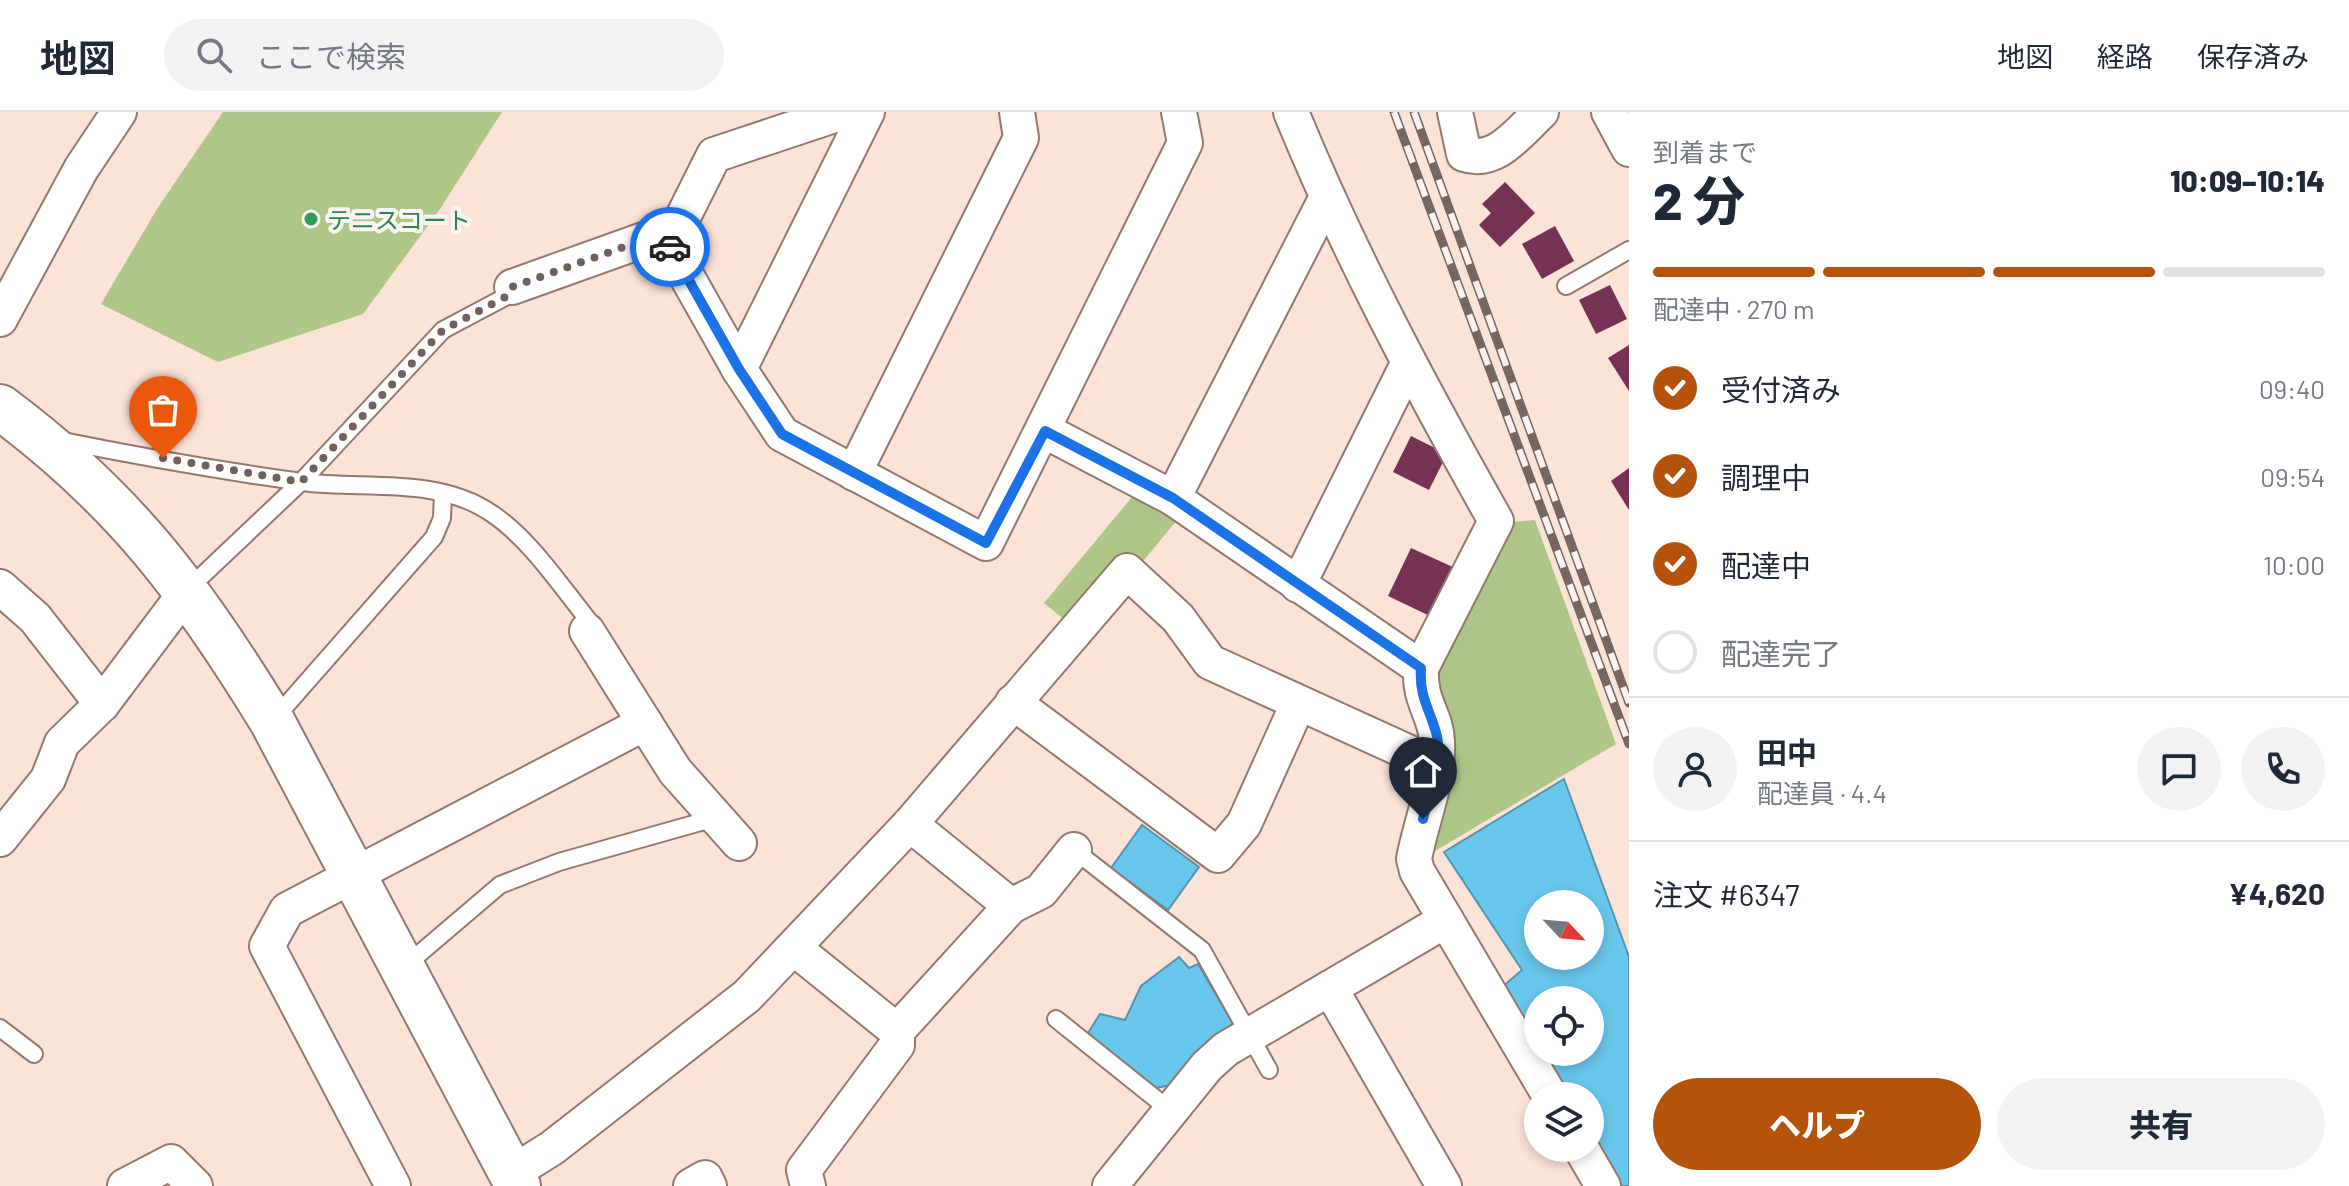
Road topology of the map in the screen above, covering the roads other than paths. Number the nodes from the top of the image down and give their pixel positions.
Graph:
1 (119, 112) edge
2 (843, 112) edge
3 (867, 112) edge
4 (1017, 112) edge
5 (1179, 112) edge
6 (1291, 112) edge
7 (1455, 112) edge
8 (1541, 112) edge
9 (1609, 112) edge
10 (1629, 149) edge
11 (1326, 199) junction
12 (677, 228) junction
13 (1629, 250) edge
14 (1566, 286) dead end
15 (512, 287) joint
16 (0, 319) edge
17 (1408, 364) junction
18 (739, 369) junction
19 (0, 407) edge
20 (1045, 431) junction
21 (42, 437) junction
22 (854, 473) junction
23 (301, 482) junction
24 (443, 494) junction
25 (1173, 498) junction
26 (1298, 585) junction
27 (0, 587) edge
28 (187, 591) junction
29 (587, 631) joint
30 (1421, 668) junction
31 (1013, 702) junction
32 (102, 704) junction
33 (1298, 704) junction
34 (272, 721) junction
35 (645, 723) junction
36 (1436, 765) junction
37 (715, 818) junction
38 (910, 824) junction
39 (0, 839) edge
40 (739, 843) dead end
41 (1074, 850) joint
42 (352, 875) junction
43 (1011, 906) junction
44 (1446, 920) junction
45 (794, 948) junction
46 (401, 968) junction
47 (1330, 988) junction
48 (1056, 1019) dead end
49 (0, 1028) edge
50 (897, 1031) junction
51 (1250, 1033) junction
52 (34, 1054) dead end
53 (1269, 1070) dead end
54 (1542, 1082) edge
55 (1171, 1111) junction
56 (1589, 1162) edge
57 (515, 1179) edge
58 (125, 1186) edge
59 (195, 1186) edge
60 (393, 1186) edge
61 (691, 1186) edge
62 (709, 1186) edge
63 (808, 1186) edge
64 (1110, 1186) edge
65 (1444, 1186) edge
66 (1603, 1186) edge

1 - 16 street
2 - 12 street
3 - 18 street
4 - 22 street
5 - 20 street
6 - 11 street
7 - 8 street
9 - 10 street
11 - 17 street
11 - 25 street
12 - 15 street
12 - 18 street
13 - 14 lane
15 - 23 lane
17 - 26 street
17 - 30 street
18 - 22 street
19 - 21 street
20 - 22 street
20 - 25 street
21 - 23 lane
21 - 28 street
23 - 24 lane
23 - 28 lane
24 - 29 lane
24 - 34 lane
25 - 26 street
26 - 30 street
27 - 32 street
28 - 32 street
28 - 34 street
29 - 35 street
30 - 36 street
31 - 33 street
31 - 33 street
31 - 38 street
32 - 39 street
33 - 36 street
34 - 42 street
35 - 37 street
35 - 42 street
36 - 44 street
37 - 40 street
37 - 46 lane
38 - 43 street
38 - 45 street
41 - 43 street
41 - 51 lane
42 - 46 street
42 - 60 street
43 - 50 street
44 - 47 street
44 - 54 street
45 - 50 street
45 - 57 street
46 - 57 street
47 - 51 street
47 - 65 street
48 - 55 lane
49 - 52 lane
50 - 63 street
51 - 53 lane
51 - 55 street
55 - 64 street
56 - 66 street
58 - 59 street
61 - 62 street

